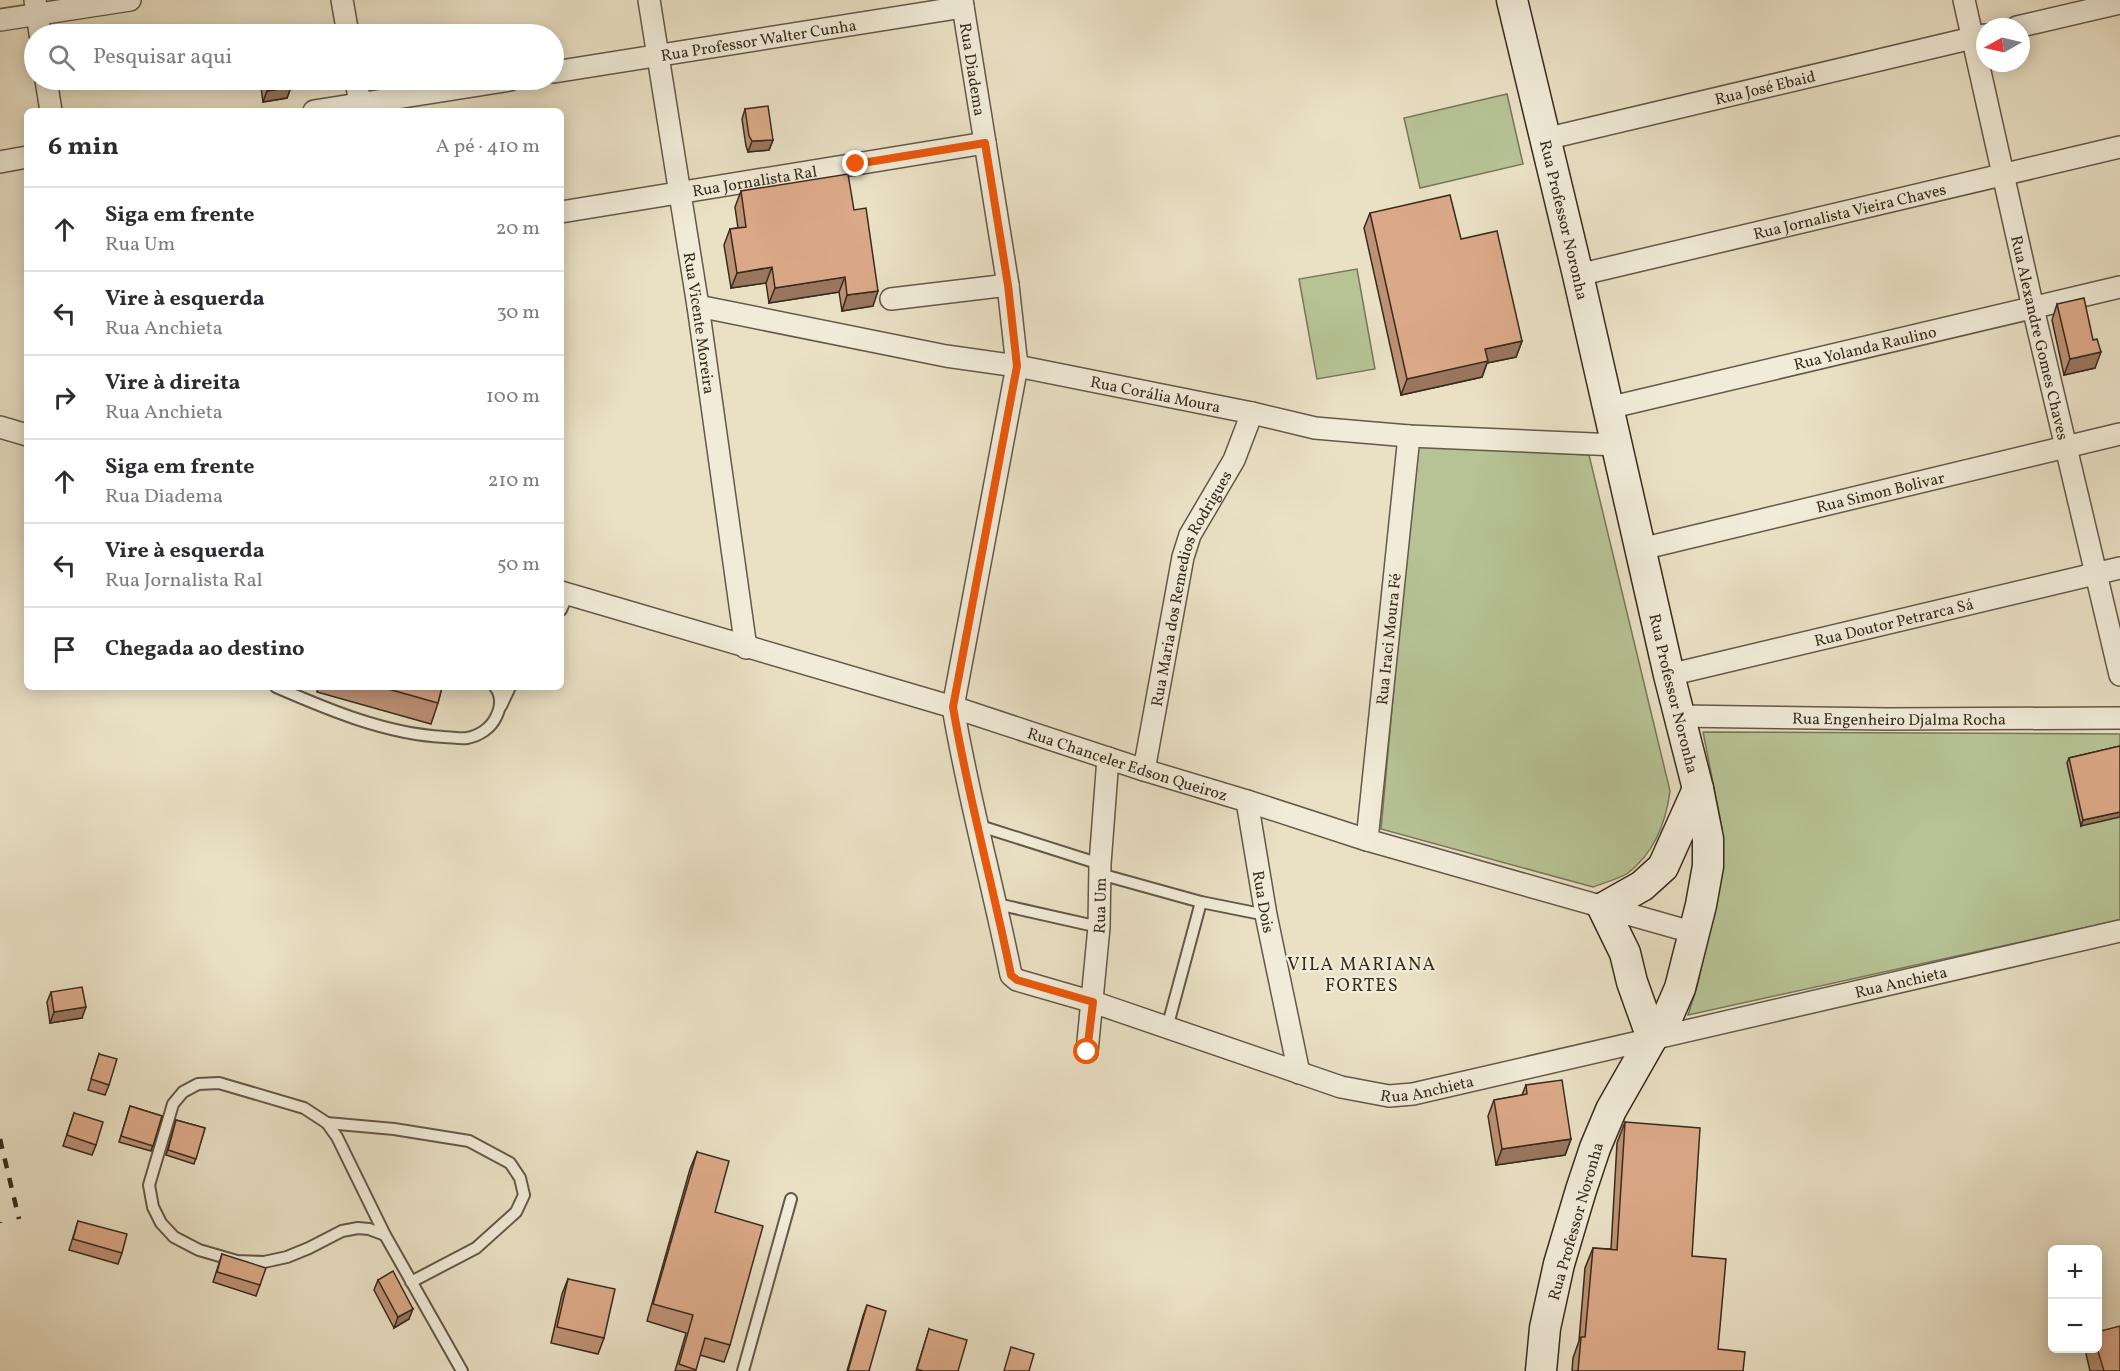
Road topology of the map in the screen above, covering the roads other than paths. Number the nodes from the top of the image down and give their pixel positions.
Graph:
1 (130, 0) edge
2 (342, 0) edge
3 (649, 0) edge
4 (1964, 0) edge
5 (1517, 1) edge
6 (962, 3) edge
7 (2120, 3) edge
8 (37, 16) edge
9 (0, 20) edge
10 (346, 24) edge
11 (2030, 24) edge
12 (1976, 29) edge
13 (1976, 37) edge
14 (658, 56) junction
15 (564, 70) edge
16 (1985, 72) edge
17 (48, 90) edge
18 (358, 90) edge
19 (455, 90) edge
20 (361, 107) edge
21 (51, 108) edge
22 (1545, 139) junction
23 (985, 143) junction
24 (2120, 147) edge
25 (24, 158) edge
26 (0, 162) edge
27 (2003, 174) junction
28 (680, 193) junction
29 (564, 212) edge
30 (1578, 275) junction
31 (1008, 285) junction
32 (2120, 287) edge
33 (891, 299) dead end
34 (698, 306) junction
35 (2033, 308) junction
36 (1017, 366) junction
37 (1608, 408) junction
38 (1252, 413) junction
39 (0, 427) edge
40 (24, 434) edge
41 (2120, 434) edge
42 (1409, 436) junction
43 (1617, 445) junction
44 (2066, 447) junction
45 (1641, 549) junction
46 (2120, 568) edge
47 (2096, 574) junction
48 (564, 599) edge
49 (746, 648) junction
50 (1669, 675) junction
51 (2120, 675) edge
52 (283, 690) edge
53 (498, 690) edge
54 (509, 690) edge
55 (501, 706) junction
56 (953, 707) junction
57 (1679, 716) junction
58 (2120, 718) edge
59 (1108, 758) junction
60 (1144, 770) junction
61 (1698, 789) junction
62 (1247, 801) junction
63 (977, 825) junction
64 (1367, 840) junction
65 (1100, 869) junction
66 (1201, 902) junction
67 (997, 904) junction
68 (1603, 908) junction
69 (1266, 915) junction
70 (1099, 927) junction
71 (2120, 931) edge
72 (1695, 933) junction
73 (1093, 1002) junction
74 (1167, 1028) junction
75 (1652, 1038) junction
76 (1087, 1052) dead end
77 (1299, 1073) junction
78 (327, 1123) junction
79 (791, 1199) dead end
80 (385, 1235) junction
81 (411, 1282) junction
82 (462, 1371) edge
83 (743, 1371) edge
84 (1540, 1371) edge

1 - 8 street
2 - 10 street
3 - 14 street, Rua Vicente Moreira
4 - 12 street, Rua Alexandre Gomes Chaves
5 - 22 street, Rua Professor Noronha
6 - 14 street, Rua Professor Walter Cunha
6 - 23 street, Rua Diadema
7 - 11 street
8 - 9 street
13 - 22 street, Rua José Ebaid
14 - 15 street, Rua Professor Walter Cunha
14 - 28 street, Rua Vicente Moreira
16 - 27 street, Rua Alexandre Gomes Chaves
17 - 21 street
18 - 20 street
19 - 20 street
22 - 30 street, Rua Professor Noronha
23 - 28 street, Rua Jornalista Ral
23 - 31 street, Rua Diadema
24 - 27 street, Rua Jornalista Vieira Chaves
25 - 26 street
27 - 30 street, Rua Jornalista Vieira Chaves
27 - 35 street, Rua Alexandre Gomes Chaves
28 - 29 street, Rua Jornalista Ral
28 - 34 street, Rua Vicente Moreira
30 - 37 street, Rua Professor Noronha
31 - 33 street
31 - 36 street, Rua Diadema
32 - 35 street, Rua Yolanda Raulino
34 - 36 street, Rua Corália Moura
34 - 49 street, Rua Vicente Moreira
35 - 37 street, Rua Yolanda Raulino
35 - 44 street, Rua Alexandre Gomes Chaves
36 - 38 street, Rua Corália Moura
36 - 56 street, Rua Diadema
37 - 43 street, Rua Professor Noronha
38 - 42 street, Rua Corália Moura
38 - 60 street, Rua Maria dos Remedios Rodrigues
39 - 40 street
41 - 44 street, Rua Simon Bolivar
42 - 43 street, Rua Corália Moura
42 - 64 street, Rua Iraci Moura Fé
43 - 45 street, Rua Professor Noronha
44 - 45 street, Rua Simon Bolivar
44 - 47 street, Rua Alexandre Gomes Chaves
45 - 50 street, Rua Professor Noronha
46 - 47 street, Rua Doutor Petrarca Sá
47 - 50 street, Rua Doutor Petrarca Sá
47 - 51 street, Rua Alexandre Gomes Chaves
48 - 49 street, Rua Chanceler Edson Queiroz
49 - 56 street, Rua Chanceler Edson Queiroz
50 - 57 street, Rua Professor Noronha
52 - 55 lane
53 - 55 lane
54 - 55 lane
56 - 59 street, Rua Chanceler Edson Queiroz
56 - 63 street, Rua Anchieta
57 - 58 street, Rua Engenheiro Djalma Rocha
57 - 61 street, Rua Professor Noronha
59 - 60 street, Rua Chanceler Edson Queiroz
59 - 65 street, Rua Um
60 - 62 street, Rua Chanceler Edson Queiroz
61 - 68 street
61 - 72 street, Rua Professor Noronha
62 - 64 street, Rua Chanceler Edson Queiroz
62 - 69 street, Rua Dois
63 - 65 lane
63 - 67 street, Rua Anchieta
64 - 68 street, Rua Chanceler Edson Queiroz
65 - 66 lane
65 - 70 street, Rua Um
66 - 69 lane
66 - 74 lane
67 - 70 lane
67 - 73 street, Rua Anchieta
68 - 72 street, Rua Chanceler Edson Queiroz
68 - 75 street
69 - 77 street, Rua Dois
70 - 73 street, Rua Um
71 - 75 street, Rua Anchieta
72 - 75 street, Rua Professor Noronha
73 - 74 street, Rua Anchieta
73 - 76 street, Rua Um
74 - 77 street, Rua Anchieta
75 - 77 street, Rua Anchieta
75 - 84 street, Rua Professor Noronha
78 - 80 lane
78 - 80 lane
78 - 81 lane
79 - 83 lane
80 - 81 lane
81 - 82 lane

